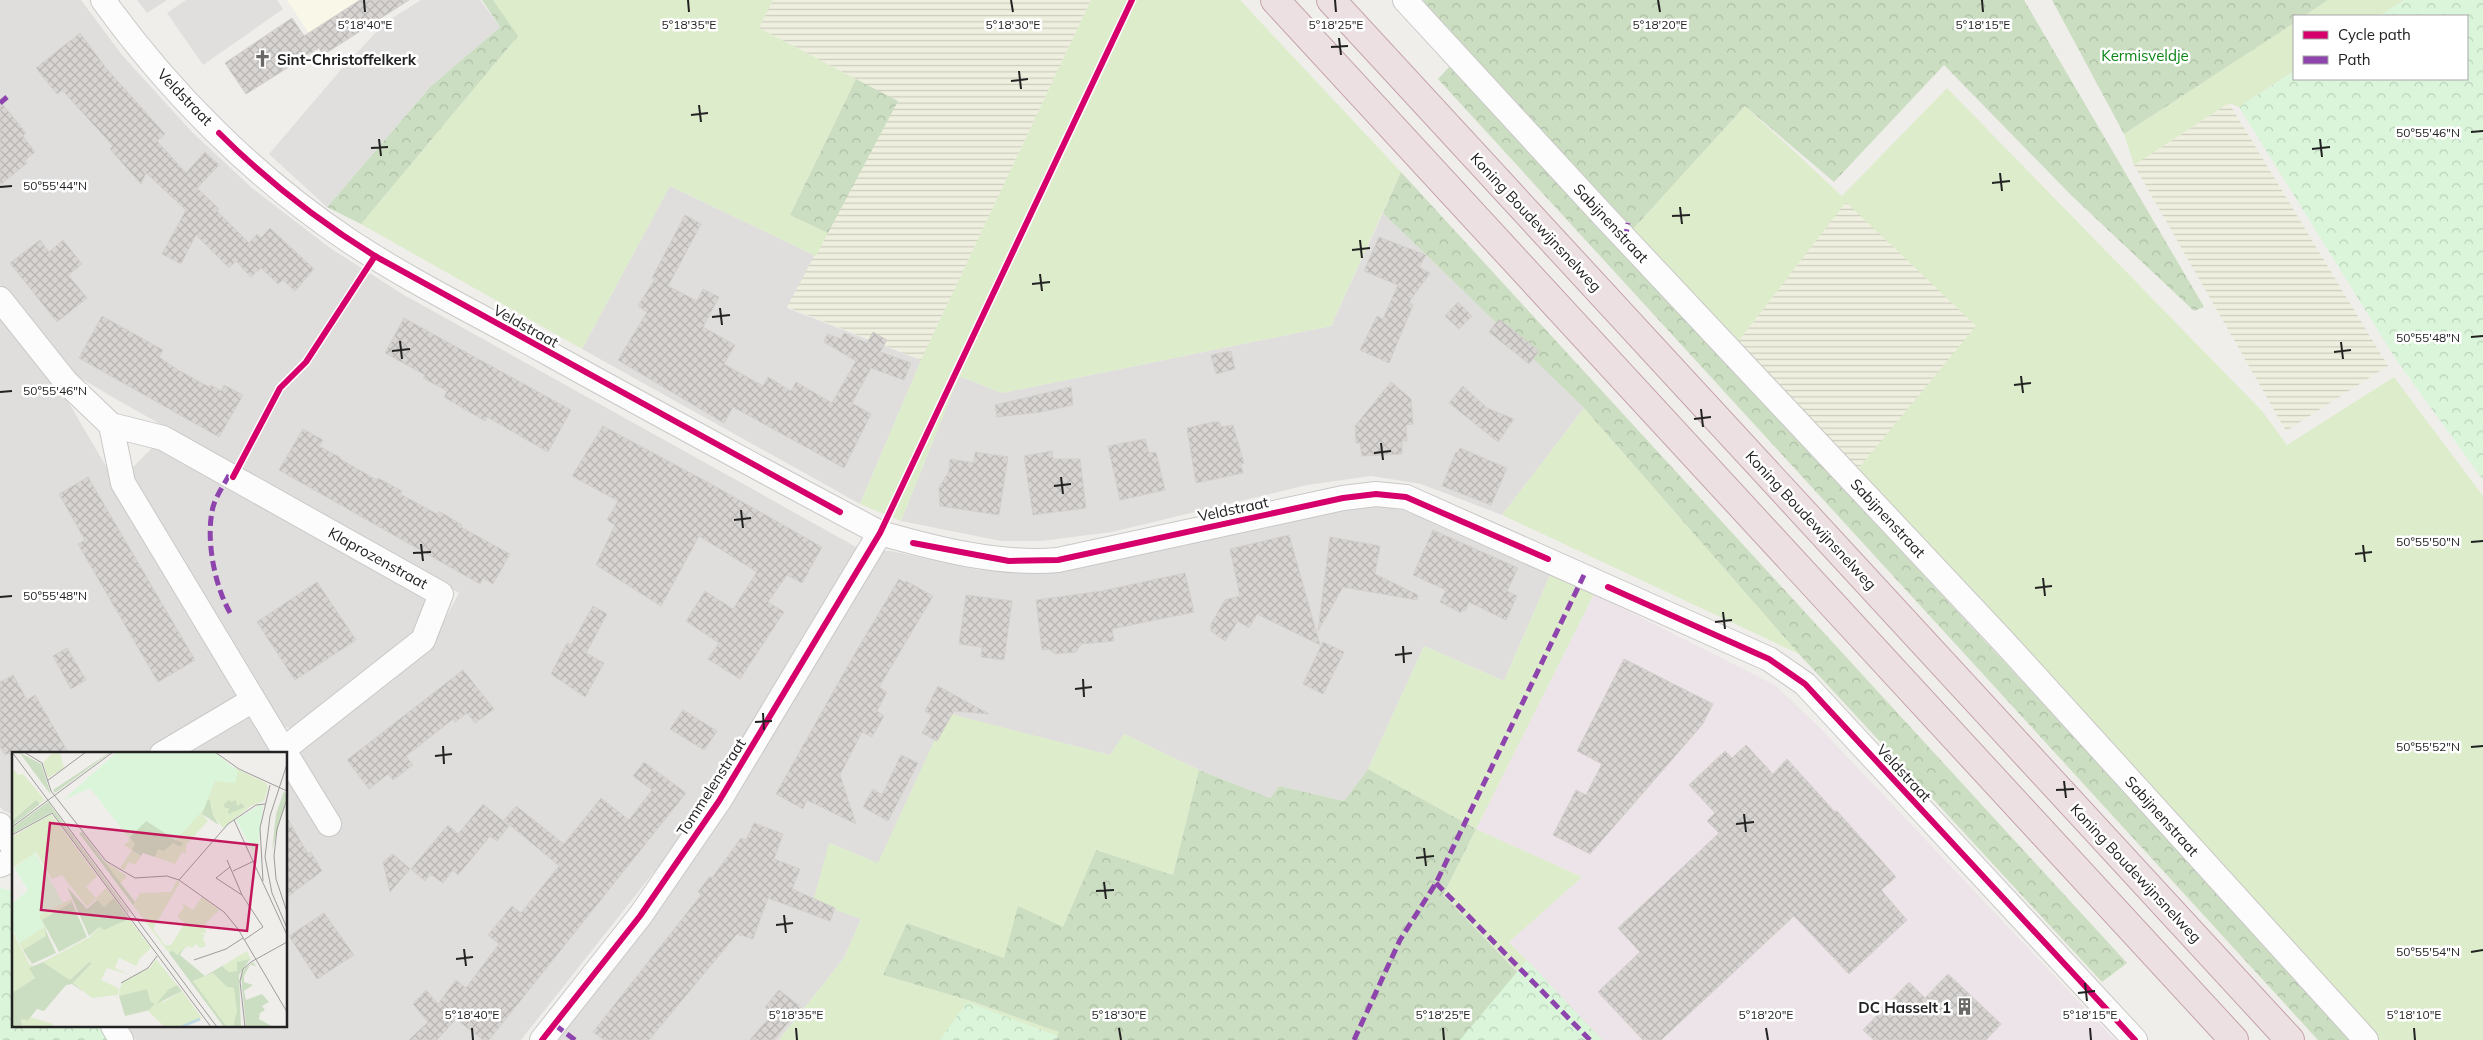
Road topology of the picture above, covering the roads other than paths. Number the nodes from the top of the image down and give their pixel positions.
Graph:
1 (103, 0) edge
2 (1275, 0) edge
3 (1331, 0) edge
4 (1405, 0) edge
5 (0, 299) edge
6 (111, 425) junction
7 (880, 533) junction
8 (253, 700) junction
9 (165, 752) edge
10 (284, 752) edge
11 (286, 752) edge
12 (288, 758) edge
13 (329, 824) dead end
14 (10, 843) edge
15 (0, 865) edge
16 (114, 1028) edge
17 (121, 1040) edge
18 (542, 1040) edge
19 (2135, 1040) edge
20 (2234, 1040) edge
21 (2290, 1040) edge
22 (2366, 1040) edge

1 - 7 street, Veldstraat
2 - 20 highway
3 - 21 highway, Koning Boudewijnsnelweg
4 - 22 street, Sabijnenstraat
5 - 6 street, Klaprozenstraat
6 - 8 street
6 - 11 street, Klaprozenstraat
7 - 18 street, Tommelenstraat
7 - 19 street, Veldstraat
8 - 9 street
8 - 10 street
12 - 13 street
14 - 15 street
16 - 17 street

